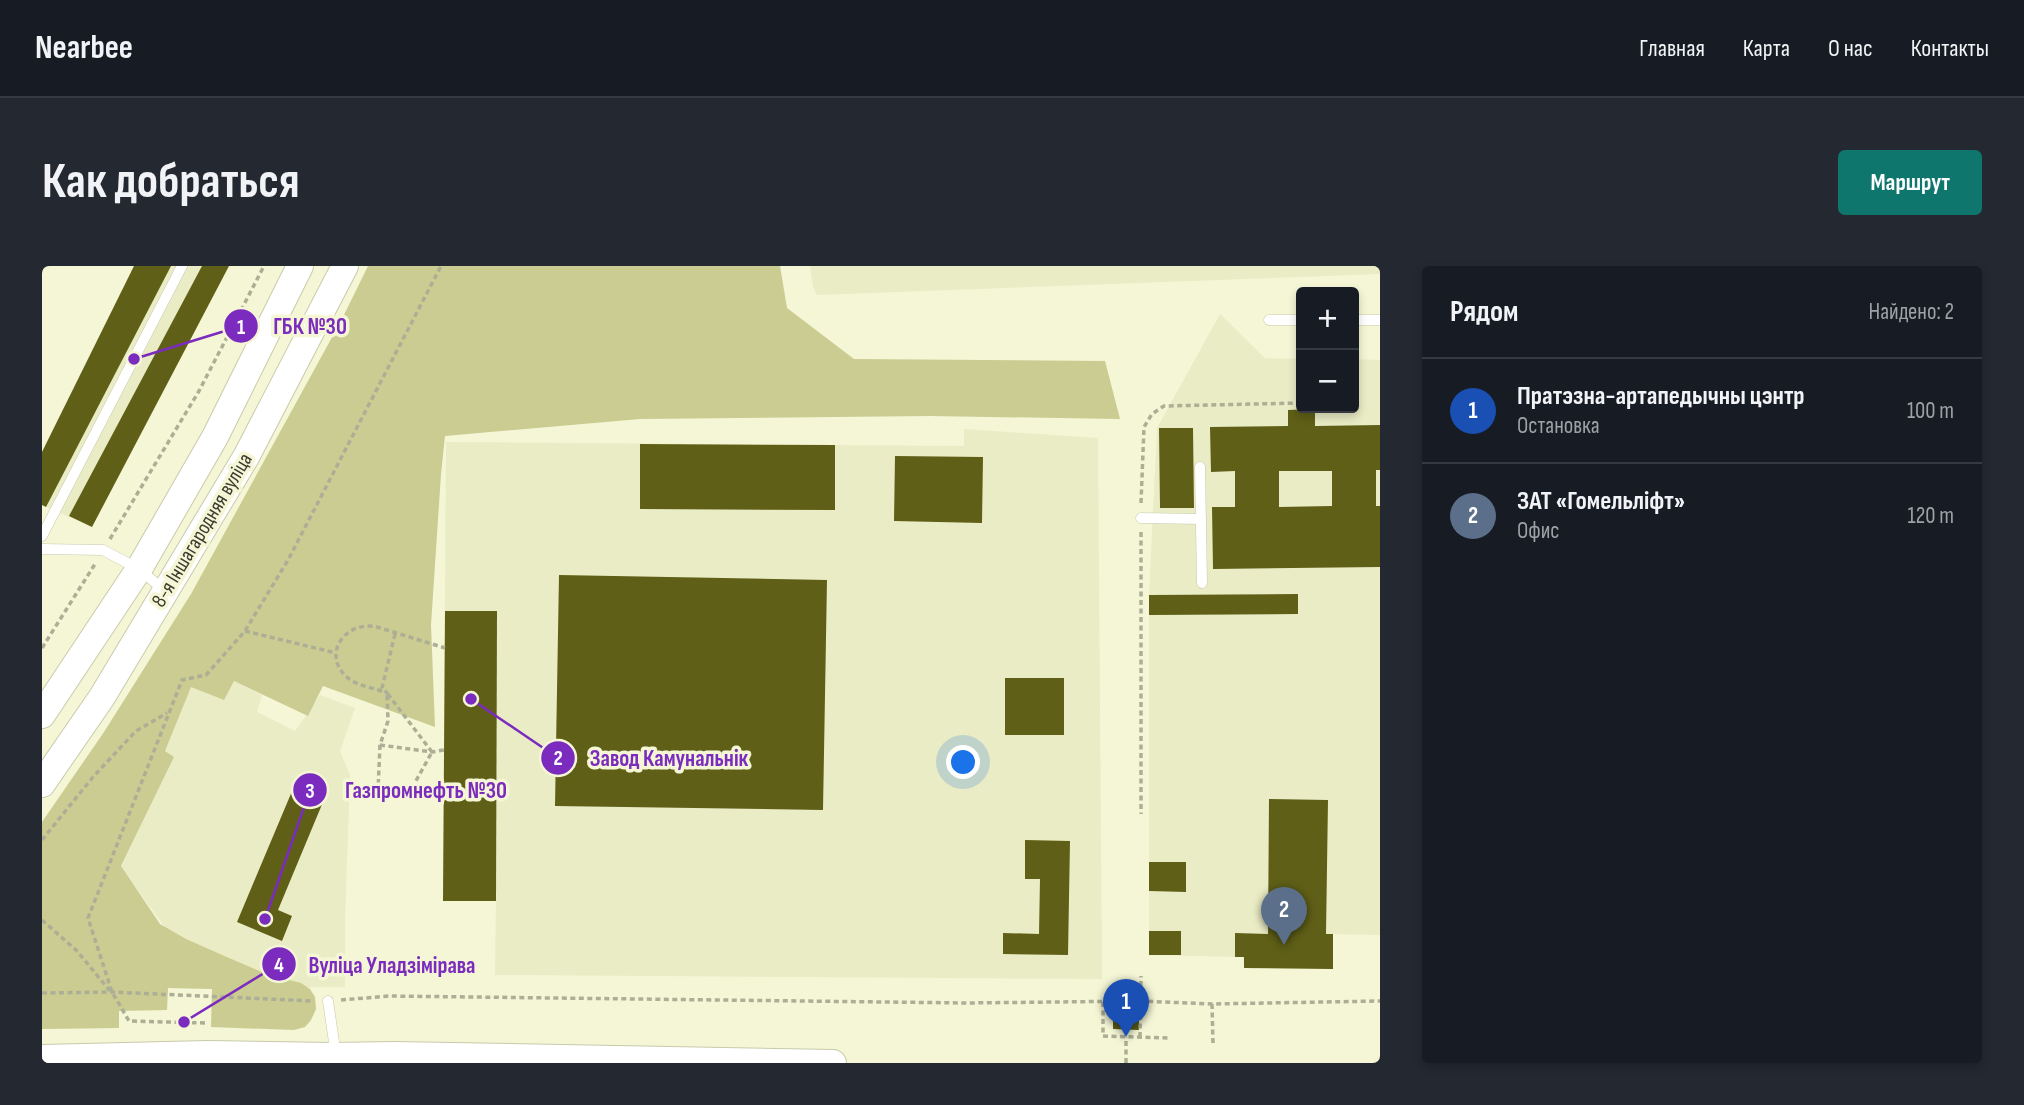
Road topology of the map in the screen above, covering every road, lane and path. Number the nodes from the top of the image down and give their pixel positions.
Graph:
1 (182, 266) edge
2 (264, 266) edge
3 (300, 266) edge
4 (345, 266) edge
5 (441, 266) edge
6 (1269, 320) dead end
7 (1296, 320) edge
8 (1359, 320) edge
9 (1380, 320) edge
10 (1296, 407) edge
11 (1200, 467) dead end
12 (1141, 518) junction
13 (1200, 519) junction
14 (42, 536) edge
15 (42, 549) edge
16 (103, 550) junction
17 (139, 569) junction
18 (1202, 583) dead end
19 (165, 591) junction
20 (245, 631) junction
21 (395, 634) junction
22 (42, 648) edge
23 (444, 648) dead end
24 (337, 653) junction
25 (387, 693) junction
26 (169, 712) junction
27 (42, 715) edge
28 (380, 745) junction
29 (444, 750) dead end
30 (432, 752) junction
31 (42, 784) edge
32 (1141, 814) dead end
33 (42, 840) edge
34 (42, 920) edge
35 (1141, 976) dead end
36 (112, 992) junction
37 (42, 993) edge
38 (328, 1001) junction
39 (1141, 1001) junction
40 (1380, 1001) edge
41 (1102, 1002) junction
42 (1212, 1004) junction
43 (205, 1023) dead end
44 (1126, 1037) junction
45 (1140, 1037) junction
46 (1171, 1038) dead end
47 (1213, 1044) dead end
48 (331, 1056) junction
49 (42, 1058) edge
50 (832, 1063) edge
51 (1126, 1063) edge

1 - 14 lane
2 - 16 path
3 - 17 main road, 8-я Іншагародняя вуліца
4 - 19 main road, 8-я Іншагародняя вуліца
5 - 20 path
6 - 7 lane
8 - 9 lane
10 - 12 path
11 - 13 lane
12 - 13 lane
12 - 32 path
13 - 18 lane
15 - 16 lane
16 - 17 lane
16 - 22 path
17 - 19 lane
17 - 27 main road, 8-я Іншагародняя вуліца
19 - 31 main road, 8-я Іншагародняя вуліца
20 - 24 path
20 - 26 path
21 - 23 path
21 - 24 path
21 - 25 path
24 - 25 path
25 - 28 path
25 - 30 path
26 - 33 path
26 - 36 path
28 - 30 path
28 - 30 path
29 - 30 path
34 - 36 path
35 - 39 path
36 - 37 path
36 - 38 path
36 - 43 path
38 - 41 path
38 - 48 lane
39 - 41 path
39 - 42 path
39 - 45 path
40 - 42 path
41 - 44 path
42 - 47 path
44 - 45 path
44 - 51 path
45 - 46 path
48 - 49 main road
48 - 50 main road

